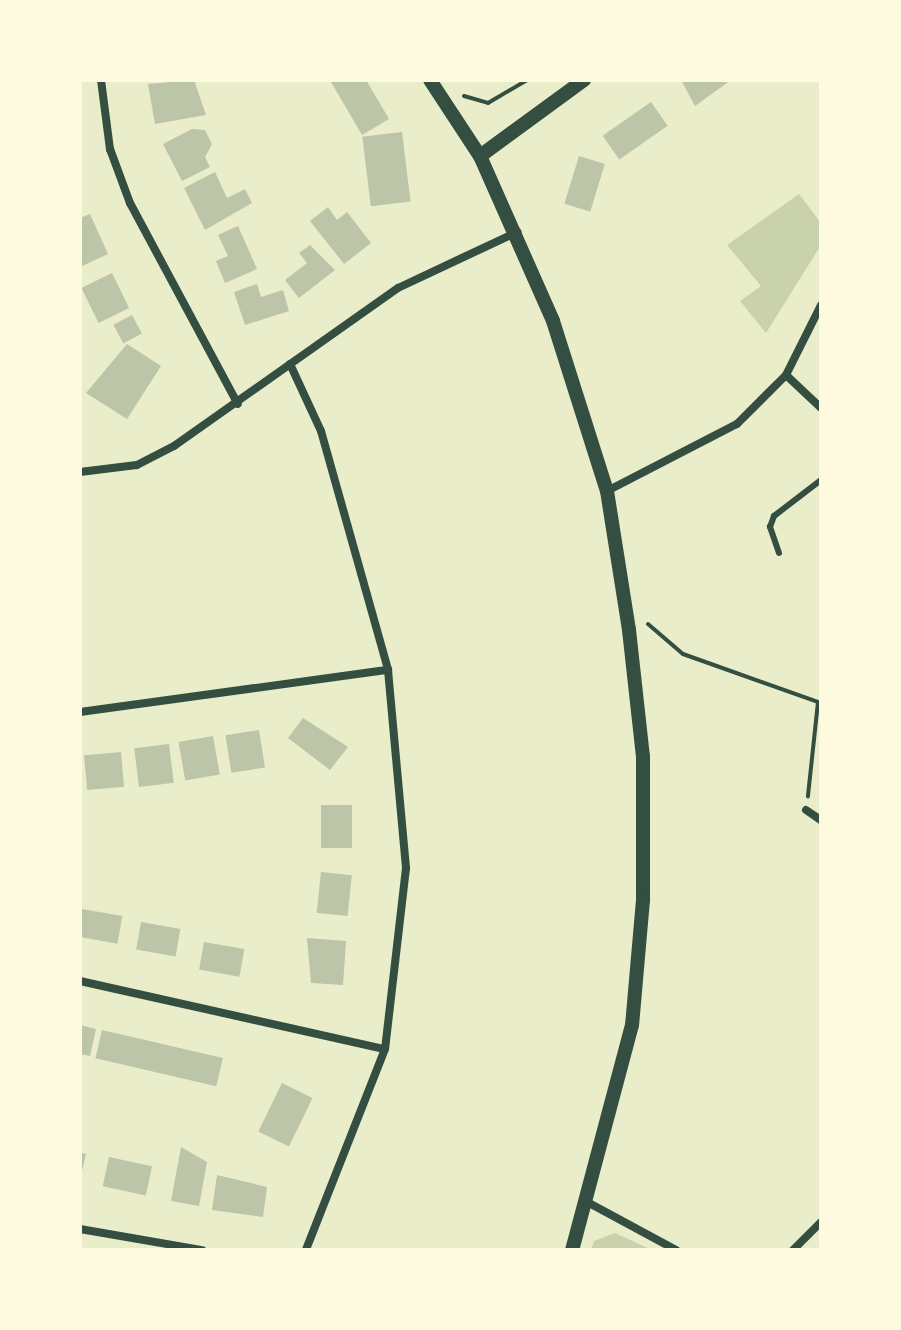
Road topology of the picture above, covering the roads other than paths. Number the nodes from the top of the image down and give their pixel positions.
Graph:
1 (101, 80) edge
2 (430, 80) edge
3 (584, 80) edge
4 (480, 156) junction
5 (518, 232) junction
6 (821, 305) edge
7 (290, 364) junction
8 (786, 375) junction
9 (238, 404) junction
10 (821, 408) edge
11 (80, 472) edge
12 (821, 480) edge
13 (607, 491) junction
14 (779, 553) dead end
15 (388, 670) junction
16 (80, 712) edge
17 (806, 810) road end
18 (821, 820) edge
19 (80, 981) edge
20 (385, 1049) junction
21 (589, 1203) junction
22 (821, 1222) edge
23 (80, 1229) edge
24 (202, 1250) edge
25 (306, 1250) edge
26 (572, 1250) edge
27 (676, 1250) edge
28 (793, 1250) edge

1 - 9 street
2 - 4 street
3 - 4 street
4 - 5 street
5 - 7 street
5 - 13 street
6 - 8 street
7 - 9 street
7 - 15 street
8 - 10 street
8 - 13 street
9 - 11 street
12 - 14 lane
13 - 21 street
15 - 16 street
15 - 20 street
17 - 18 street
19 - 20 street
20 - 25 street
21 - 26 street
21 - 27 street
22 - 28 street
23 - 24 street

